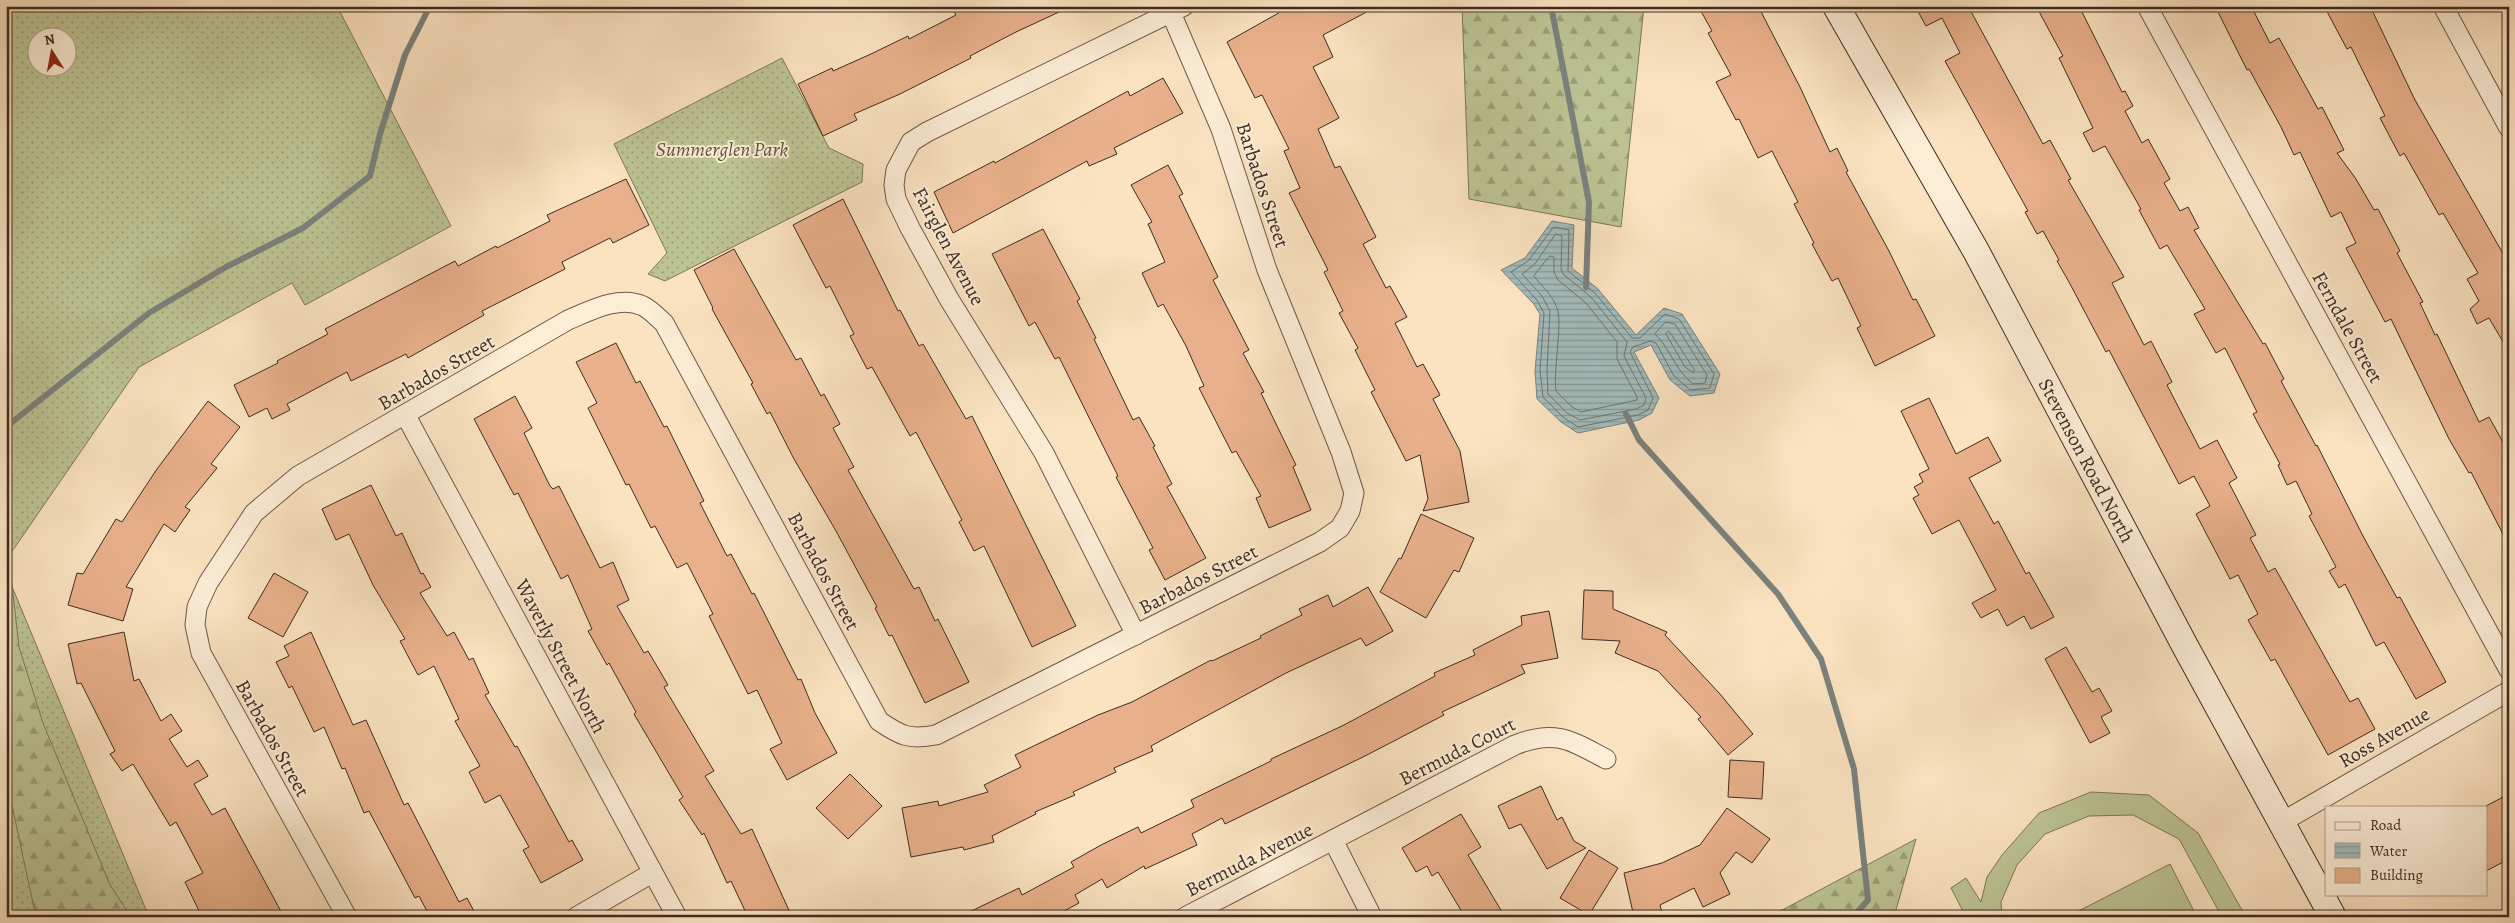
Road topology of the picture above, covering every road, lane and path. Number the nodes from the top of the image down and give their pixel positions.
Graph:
1 (1836, 6) edge
2 (2147, 6) edge
3 (2444, 6) edge
4 (1177, 10) edge
5 (2509, 128) edge
6 (406, 416) junction
7 (1136, 635) junction
8 (2509, 670) edge
9 (2509, 692) edge
10 (1606, 760) dead end
11 (2282, 822) junction
12 (1333, 840) junction
13 (652, 872) junction
14 (347, 917) edge
15 (576, 917) edge
16 (677, 917) edge
17 (1185, 917) edge
18 (1372, 917) edge
19 (2333, 917) edge

1 - 11 street, Stevenson Road North
2 - 8 street, Ferndale Street
3 - 5 street
4 - 7 street, Barbados Street
4 - 7 street, Fairglen Avenue
6 - 7 street, Barbados Street
6 - 13 street, Waverly Street North
6 - 14 street, Barbados Street
9 - 11 street, Ross Avenue
10 - 12 street, Bermuda Court
11 - 19 street, Stevenson Road North
12 - 17 street, Bermuda Avenue
12 - 18 street
13 - 15 street
13 - 16 street, Waverly Street North

